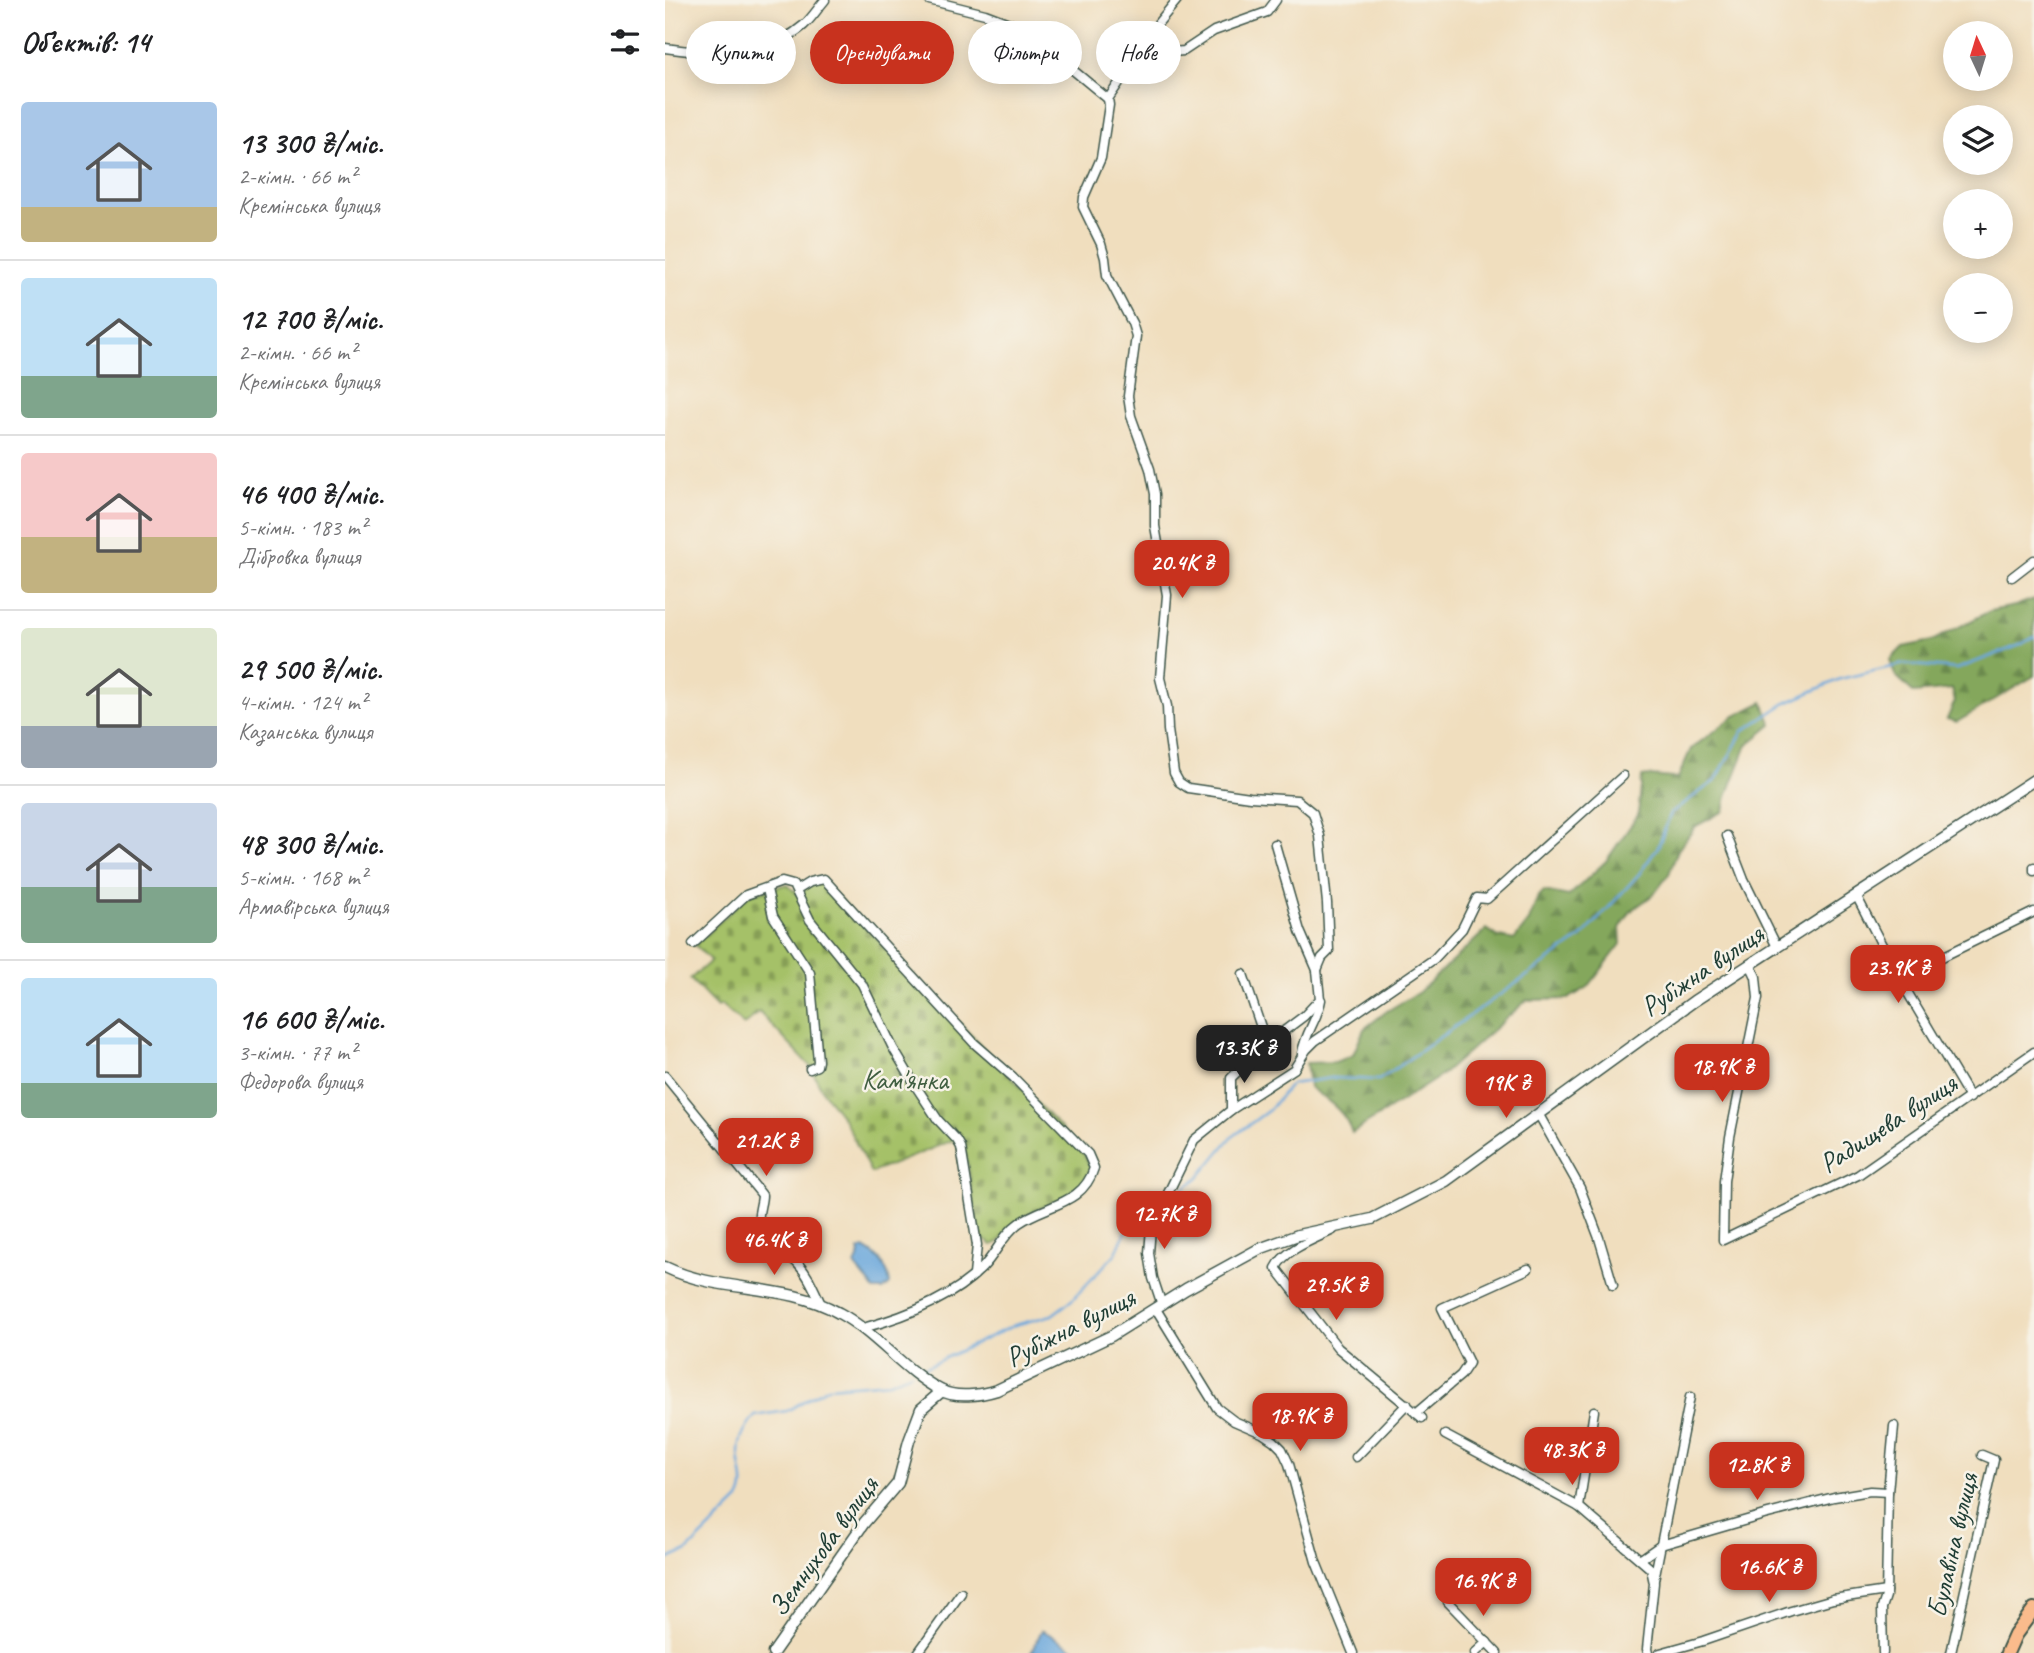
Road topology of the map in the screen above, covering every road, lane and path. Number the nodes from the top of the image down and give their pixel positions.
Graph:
1 (825, 0) edge
2 (929, 0) edge
3 (1177, 0) edge
4 (1276, 0) edge
5 (1160, 21) edge
6 (665, 48) edge
7 (1181, 51) edge
8 (1118, 84) edge
9 (1108, 99) junction
10 (2034, 561) edge
11 (2012, 578) dead end
12 (1623, 776) dead end
13 (2034, 780) edge
14 (1727, 836) dead end
15 (1275, 844) dead end
16 (767, 889) junction
17 (797, 890) junction
18 (1856, 895) junction
19 (2034, 912) edge
20 (693, 944) dead end
21 (1777, 947) junction
22 (1750, 964) junction
23 (1317, 970) junction
24 (1243, 974) dead end
25 (1899, 978) junction
26 (1318, 990) junction
27 (1264, 1046) junction
28 (2034, 1052) edge
29 (1301, 1057) junction
30 (810, 1069) dead end
31 (665, 1076) edge
32 (1970, 1098) junction
33 (1231, 1110) junction
34 (1539, 1115) junction
35 (1339, 1227) junction
36 (665, 1267) edge
37 (1528, 1269) dead end
38 (974, 1276) junction
39 (1613, 1285) dead end
40 (820, 1302) junction
41 (1159, 1307) junction
42 (863, 1328) junction
43 (942, 1391) junction
44 (1690, 1396) dead end
45 (1407, 1404) junction
46 (1594, 1411) dead end
47 (1894, 1426) dead end
48 (1445, 1435) dead end
49 (1982, 1455) dead end
50 (1356, 1457) dead end
51 (1888, 1492) junction
52 (1579, 1507) junction
53 (1661, 1545) junction
54 (1641, 1559) junction
55 (1654, 1583) junction
56 (1886, 1591) junction
57 (961, 1594) dead end
58 (1448, 1602) dead end
59 (2034, 1609) edge
60 (1487, 1642) junction
61 (773, 1653) edge
62 (918, 1653) edge
63 (1353, 1653) edge
64 (1475, 1653) edge
65 (1497, 1653) edge
66 (1648, 1653) edge
67 (1660, 1653) edge
68 (1883, 1653) edge
69 (1951, 1653) edge
70 (2007, 1653) edge

1 - 6 street
2 - 9 street
3 - 5 street
4 - 7 street
8 - 9 street
9 - 23 street
10 - 11 street
12 - 29 street
13 - 18 street, Рубіжна вулиця
14 - 21 street
15 - 23 street
16 - 17 street
16 - 20 street
16 - 30 street
17 - 38 street
17 - 38 street
18 - 21 street, Рубіжна вулиця
18 - 25 street
19 - 25 street
21 - 22 street, Рубіжна вулиця
22 - 32 street, Радищева вулиця
22 - 34 street, Рубіжна вулиця
23 - 26 street
24 - 27 street
25 - 32 street
26 - 27 street
26 - 29 street
27 - 33 street
28 - 32 street, Радищева вулиця
29 - 33 street
31 - 40 street
33 - 41 street
34 - 35 street, Рубіжна вулиця
34 - 39 street
35 - 41 street, Рубіжна вулиця
35 - 45 street
36 - 40 street
37 - 45 street
38 - 42 street
40 - 42 street
41 - 43 street, Рубіжна вулиця
41 - 63 street
42 - 43 street
43 - 61 street, Земнухова вулиця
44 - 53 street
45 - 50 street
46 - 52 street
47 - 51 street
48 - 52 street
49 - 69 street, Булавіна вулиця
51 - 53 street
51 - 56 street
52 - 54 street
53 - 54 street
53 - 55 street
54 - 55 street
55 - 66 street
56 - 67 street
56 - 68 street
57 - 62 street
58 - 60 street
59 - 70 main road
60 - 64 street
60 - 65 street

